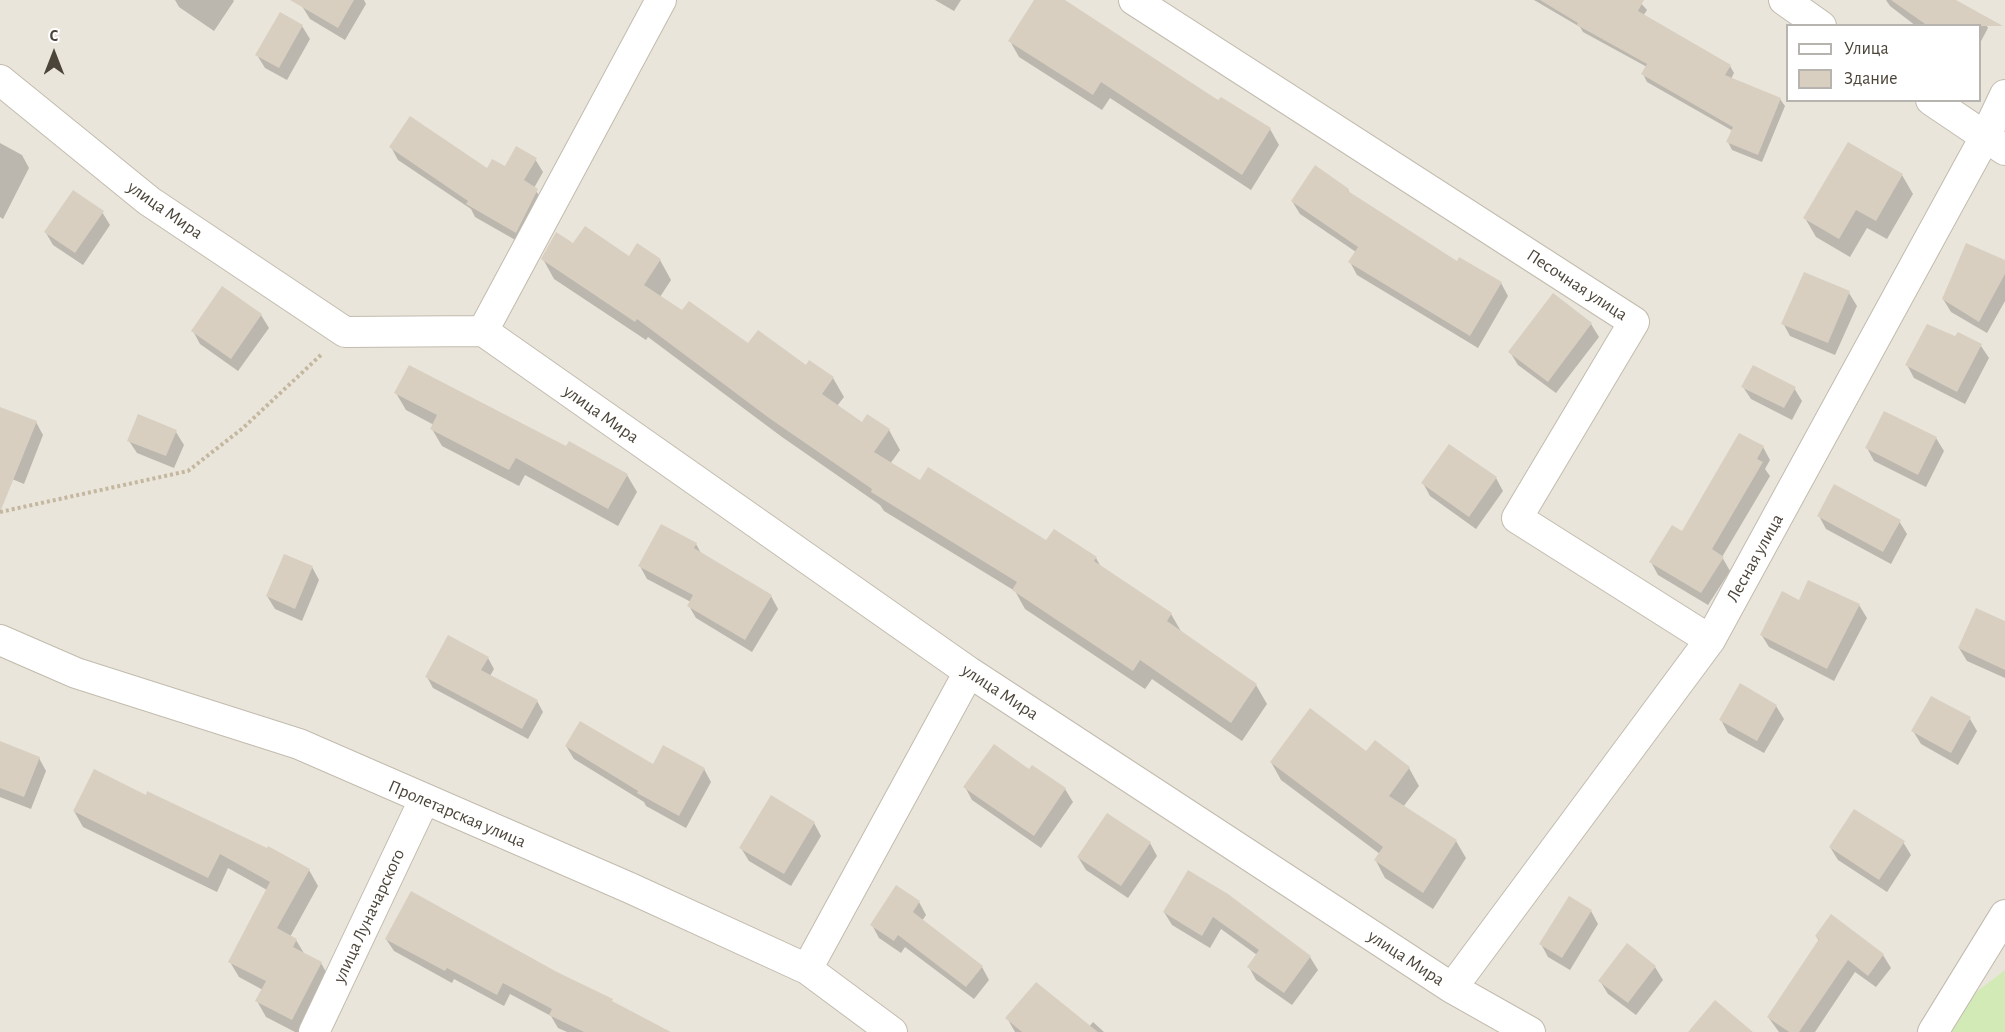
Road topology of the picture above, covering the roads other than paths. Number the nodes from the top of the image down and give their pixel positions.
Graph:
1 (661, 0) edge
2 (1134, 0) edge
3 (1784, 0) edge
4 (1818, 24) edge
5 (0, 80) edge
6 (2005, 95) edge
7 (1934, 102) edge
8 (1995, 144) edge
9 (483, 331) junction
10 (0, 640) edge
11 (1710, 640) junction
12 (969, 672) junction
13 (424, 800) junction
14 (2005, 915) edge
15 (807, 969) junction
16 (1452, 988) junction
17 (314, 1032) edge
18 (892, 1032) edge
19 (1530, 1032) edge
20 (1933, 1032) edge

1 - 9 street
2 - 11 street, Песочная улица
3 - 4 street
5 - 9 street, улица Мира
6 - 8 street, Лесная улица
7 - 8 street
8 - 11 street, Лесная улица
9 - 12 street, улица Мира
10 - 13 street, Пролетарская улица
11 - 16 street, Лесная улица
12 - 15 street
12 - 16 street, улица Мира
13 - 15 street, Пролетарская улица
13 - 17 street, улица Луначарского
14 - 20 street
15 - 18 street, Пролетарская улица
16 - 19 street, улица Мира

